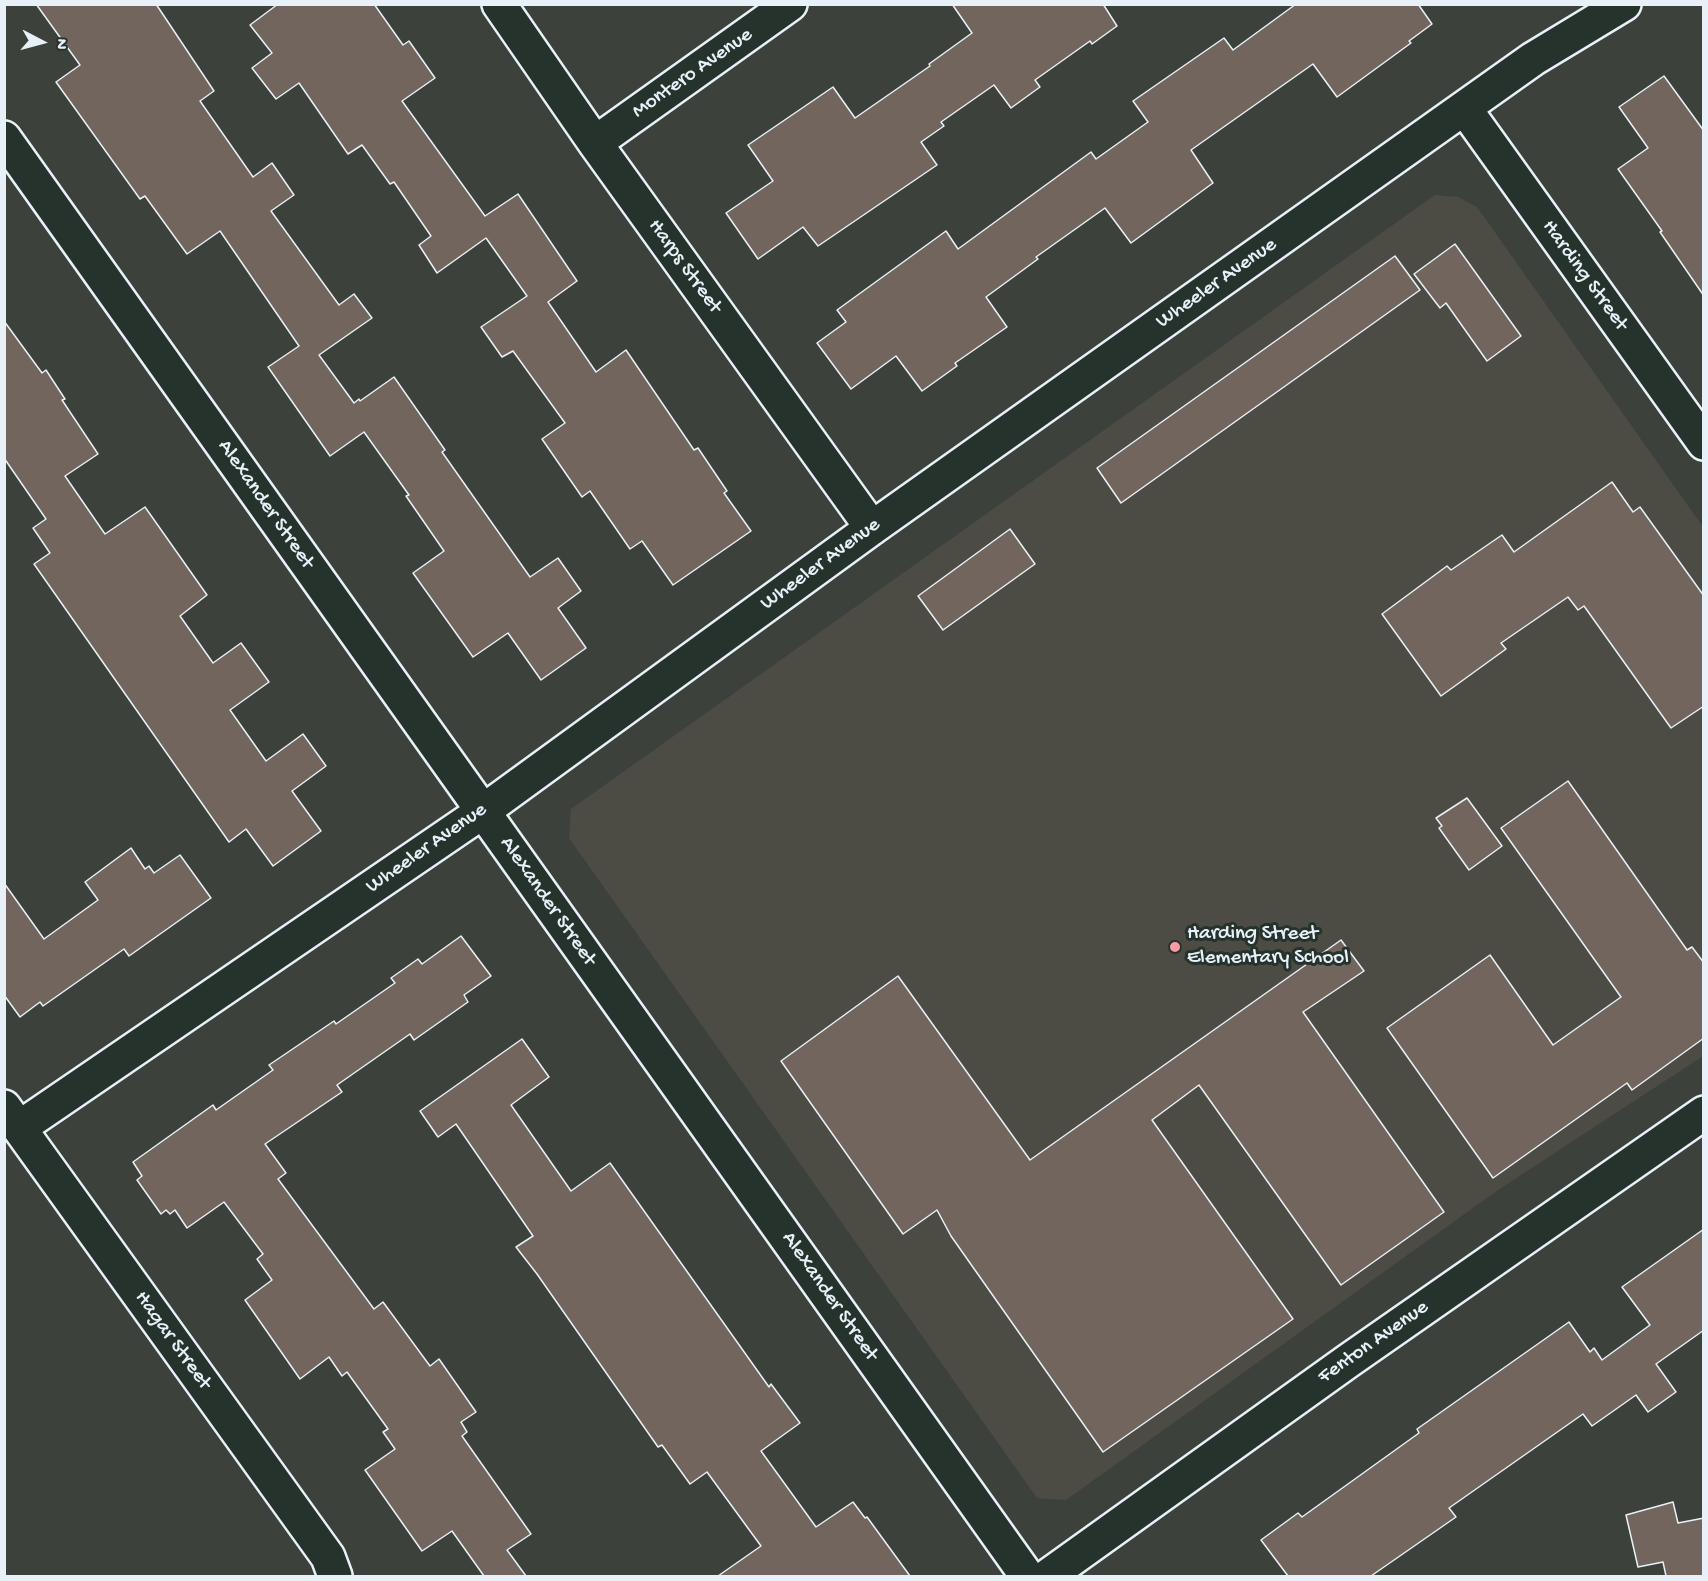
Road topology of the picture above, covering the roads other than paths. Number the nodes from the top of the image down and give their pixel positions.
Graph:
1 (499, 4) edge
2 (790, 4) edge
3 (1624, 4) edge
4 (1465, 109) junction
5 (4, 138) edge
6 (595, 143) junction
7 (1704, 443) edge
8 (872, 528) junction
9 (482, 812) junction
10 (1704, 1113) edge
11 (12, 1118) edge
12 (335, 1576) edge
13 (1027, 1576) edge
14 (1048, 1576) edge

1 - 6 street, Harps Street
2 - 6 street, Montero Avenue
3 - 4 street, Wheeler Avenue
4 - 7 street, Harding Street
4 - 8 street, Wheeler Avenue
5 - 9 street, Alexander Street
6 - 8 street, Harps Street
8 - 9 street, Wheeler Avenue
9 - 11 street, Wheeler Avenue
9 - 13 street, Alexander Street
10 - 14 street, Fenton Avenue
11 - 12 street, Hagar Street

